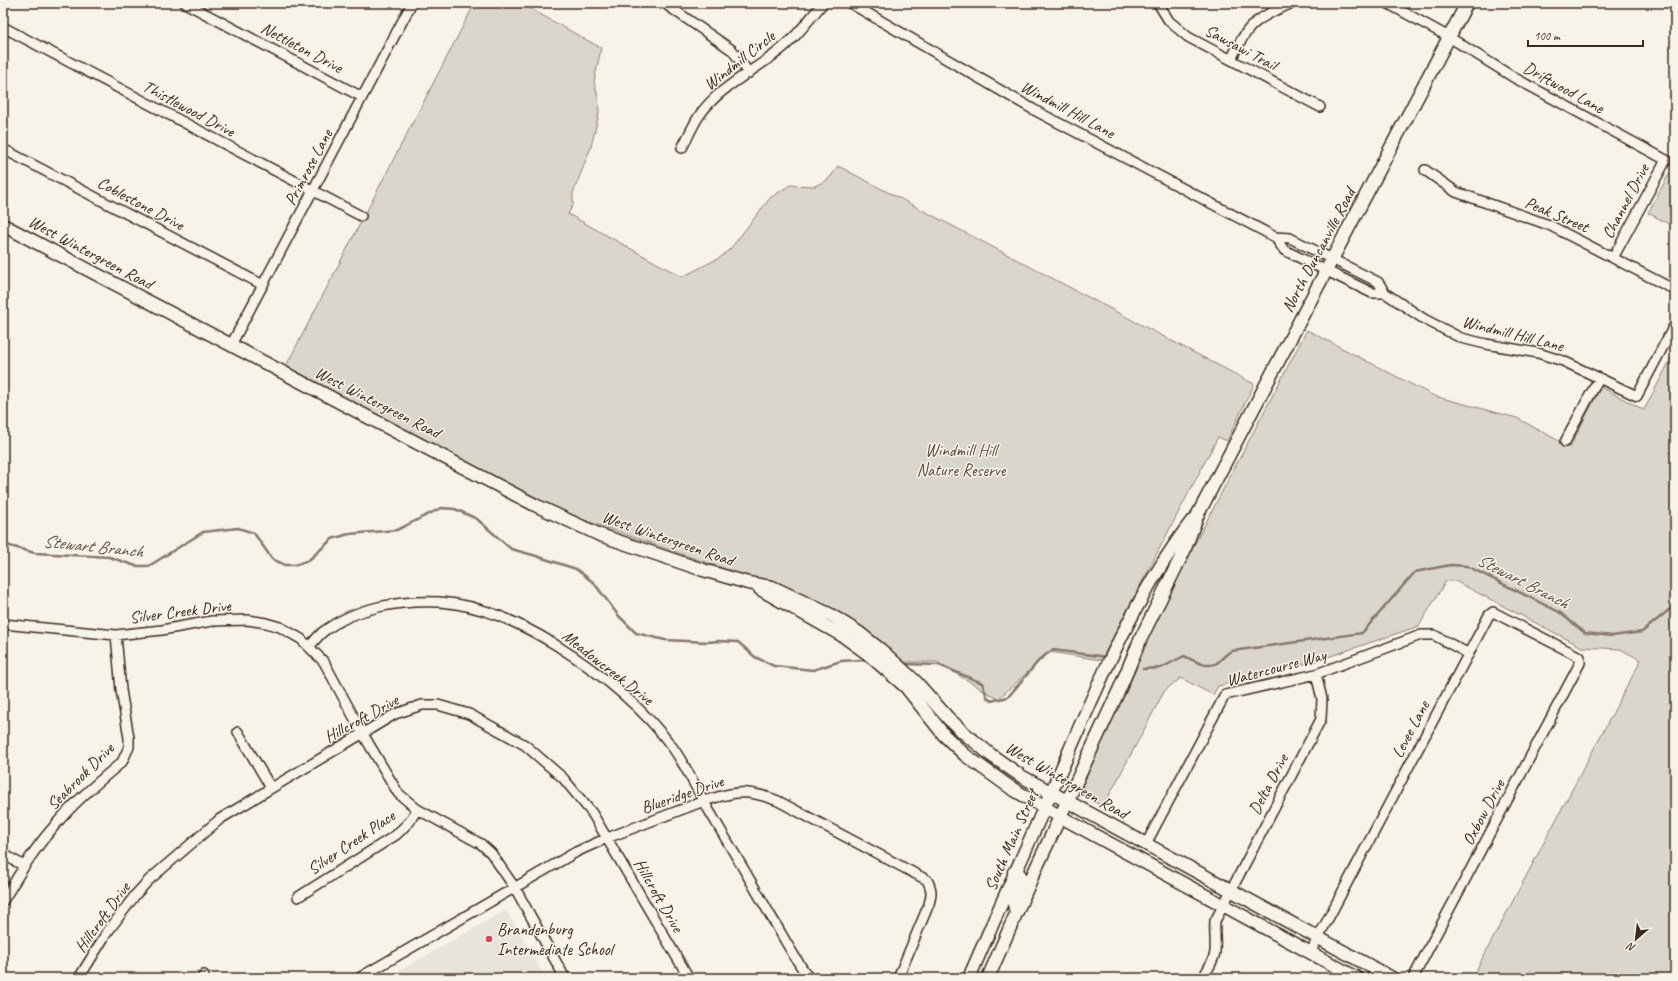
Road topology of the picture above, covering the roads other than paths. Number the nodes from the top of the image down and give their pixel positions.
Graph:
1 (185, 3) edge
2 (412, 3) edge
3 (664, 3) edge
4 (823, 3) edge
5 (850, 3) edge
6 (1158, 3) edge
7 (1293, 3) edge
8 (1387, 3) edge
9 (1467, 3) edge
10 (3, 27) edge
11 (1449, 37) junction
12 (1231, 59) junction
13 (749, 73) junction
14 (362, 97) junction
15 (1320, 107) dead end
16 (682, 148) dead end
17 (3, 149) edge
18 (1666, 160) joint
19 (1425, 170) dead end
20 (313, 191) junction
21 (361, 216) dead end
22 (3, 225) edge
23 (1275, 237) junction
24 (1613, 258) junction
25 (1332, 260) junction
26 (1326, 271) junction
27 (263, 285) junction
28 (1675, 290) edge
29 (1385, 293) junction
30 (1675, 324) edge
31 (231, 345) junction
32 (1599, 378) junction
33 (1565, 442) dead end
34 (1198, 514) junction
35 (748, 583) junction
36 (3, 624) edge
37 (1126, 630) junction
38 (116, 635) junction
39 (1141, 638) junction
40 (310, 646) junction
41 (1468, 654) junction
42 (1580, 661) joint
43 (1316, 674) junction
44 (912, 686) junction
45 (238, 732) dead end
46 (363, 734) junction
47 (271, 788) junction
48 (1051, 792) junction
49 (704, 801) junction
50 (1068, 802) junction
51 (1044, 808) junction
52 (417, 809) junction
53 (1061, 817) junction
54 (607, 838) junction
55 (1146, 844) junction
56 (3, 854) edge
57 (24, 866) junction
58 (1014, 872) junction
59 (515, 888) junction
60 (1230, 890) junction
61 (298, 897) dead end
62 (3, 901) edge
63 (1223, 905) junction
64 (1016, 914) junction
65 (1318, 938) junction
66 (981, 950) junction
67 (1310, 953) junction
68 (997, 958) junction
69 (79, 978) edge
70 (359, 978) edge
71 (565, 978) edge
72 (689, 978) edge
73 (809, 978) edge
74 (898, 978) edge
75 (969, 978) edge
76 (988, 978) edge
77 (1203, 978) edge
78 (1357, 978) edge
79 (1392, 978) edge
80 (1413, 978) edge

1 - 14 street, Nettleton Drive
2 - 14 street, Primrose Lane
3 - 13 street
4 - 13 street, Windmill Circle
5 - 23 street, Windmill Hill Lane
6 - 12 street, Sawsawi Trail
7 - 12 street
8 - 11 street, Driftwood Lane
9 - 11 main road, North Duncanville Road
10 - 20 street, Thistlewood Drive
11 - 18 street, Driftwood Lane
11 - 25 main road, North Duncanville Road
12 - 15 street, Sawsawi Trail
13 - 16 street, Windmill Circle
14 - 20 street, Primrose Lane
17 - 27 street, Coblestone Drive
18 - 24 street, Channel Drive
19 - 24 street, Peak Street
20 - 21 street, Thistlewood Drive
20 - 27 street, Primrose Lane
22 - 31 main road, West Wintergreen Road
23 - 25 street, Windmill Hill Lane
23 - 26 street, Windmill Hill Lane
24 - 28 street, Peak Street
25 - 26 main road, North Duncanville Road
25 - 29 street, Windmill Hill Lane
26 - 29 street, Windmill Hill Lane
26 - 34 main road, North Duncanville Road
27 - 31 street, Primrose Lane
29 - 32 street, Windmill Hill Lane
30 - 32 street, Windmill Hill Lane
31 - 35 main road, West Wintergreen Road
32 - 33 street
34 - 37 main road, North Duncanville Road
34 - 39 main road, North Duncanville Road
35 - 44 main road, West Wintergreen Road
35 - 44 main road, West Wintergreen Road
36 - 38 street, Silver Creek Drive
37 - 39 main road
37 - 48 main road, South Main Street
38 - 40 street, Silver Creek Drive
38 - 57 street, Seabrook Drive
39 - 50 main road, South Main Street
40 - 46 street, Silver Creek Drive
40 - 49 street, Meadowcreek Drive
41 - 42 street, Levee Lane
41 - 43 street, Watercourse Way
41 - 65 street, Levee Lane
42 - 80 street, Oxbow Drive
43 - 55 street, Watercourse Way
43 - 60 street, Delta Drive
44 - 48 main road, West Wintergreen Road
44 - 51 main road, West Wintergreen Road
45 - 47 street
46 - 47 street, Hillcroft Drive
46 - 52 street, Silver Creek Drive
46 - 54 street, Hillcroft Drive
47 - 69 street, Hillcroft Drive
48 - 50 main road, West Wintergreen Road
48 - 51 main road, South Main Street
49 - 54 street, Blueridge Drive
49 - 73 street, Meadowcreek Drive
49 - 74 street, Blueridge Drive
50 - 53 main road, South Main Street
50 - 55 main road, West Wintergreen Road
51 - 53 main road, West Wintergreen Road
51 - 58 main road, South Main Street
52 - 59 street, Silver Creek Drive
52 - 61 street, Silver Creek Place
53 - 63 main road, West Wintergreen Road
53 - 64 main road, South Main Street
54 - 59 street, Blueridge Drive
54 - 72 street, Hillcroft Drive
55 - 60 main road, West Wintergreen Road
56 - 57 street
57 - 62 street, Seabrook Drive
58 - 64 main road
58 - 66 main road, South Main Street
59 - 70 street, Blueridge Drive
59 - 71 street, Silver Creek Drive
60 - 63 street, Delta Drive
60 - 65 main road, West Wintergreen Road
63 - 67 main road, West Wintergreen Road
63 - 77 street, Delta Drive
64 - 68 main road, South Main Street
65 - 67 street, Levee Lane
65 - 79 main road, West Wintergreen Road
66 - 68 main road
66 - 75 main road, South Main Street
67 - 78 main road, West Wintergreen Road
68 - 76 main road, South Main Street

